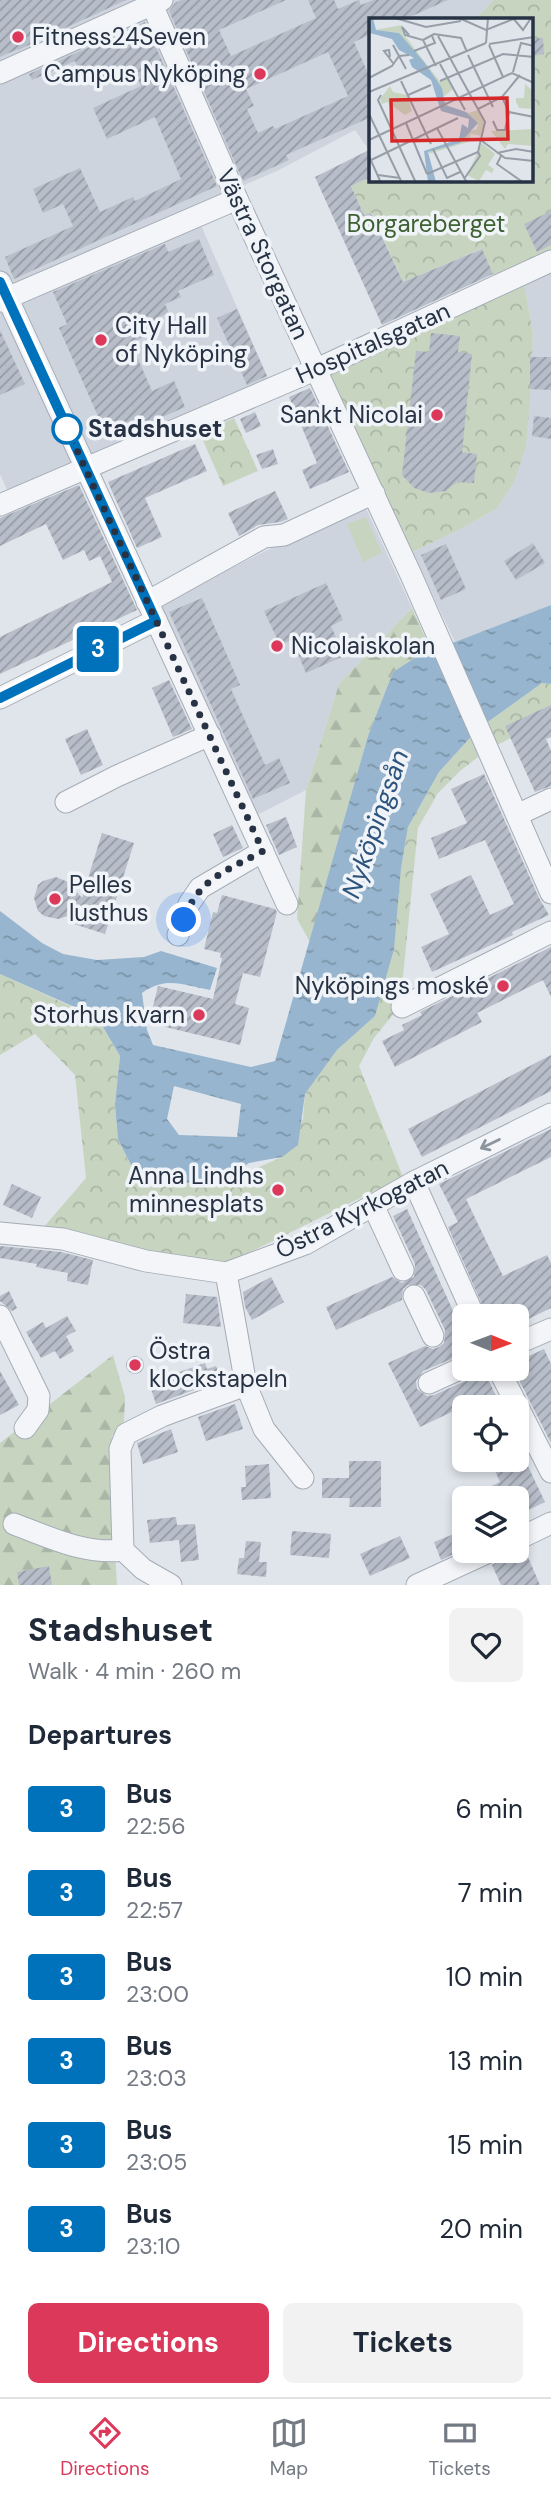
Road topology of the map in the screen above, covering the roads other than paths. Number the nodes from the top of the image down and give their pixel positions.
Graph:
1 (155, 2) edge
2 (0, 73) edge
3 (237, 199) junction
4 (551, 261) edge
5 (3, 294) edge
6 (317, 369) junction
7 (87, 469) junction
8 (374, 494) junction
9 (0, 505) edge
10 (152, 611) junction
11 (0, 698) edge
12 (210, 735) junction
13 (551, 799) edge
14 (66, 802) dead end
15 (517, 815) junction
16 (263, 851) junction
17 (551, 893) edge
18 (287, 904) dead end
19 (551, 932) edge
20 (178, 935) dead end
21 (402, 1007) dead end
22 (551, 1114) edge
23 (414, 1182) junction
24 (373, 1205) junction
25 (0, 1233) edge
26 (403, 1270) dead end
27 (226, 1273) junction
28 (414, 1296) dead end
29 (469, 1304) edge
30 (0, 1316) edge
31 (551, 1329) edge
32 (433, 1336) dead end
33 (529, 1338) edge
34 (452, 1372) edge
35 (505, 1381) edge
36 (429, 1383) dead end
37 (246, 1385) junction
38 (25, 1428) dead end
39 (551, 1472) edge
40 (303, 1478) dead end
41 (14, 1524) dead end
42 (551, 1524) edge
43 (529, 1533) edge
44 (123, 1550) junction
45 (468, 1563) edge
46 (429, 1583) edge
47 (171, 1585) edge

1 - 2 street
1 - 3 street, Västra Storgatan
3 - 5 street
3 - 6 street, Västra Storgatan
4 - 6 street, Hospitalsgatan
5 - 7 street
6 - 7 street, Hospitalsgatan
6 - 8 street, Västra Storgatan
7 - 9 street, Hospitalsgatan
7 - 10 street
8 - 10 street
8 - 15 street, Västra Storgatan
10 - 11 street
10 - 12 street
12 - 14 street
12 - 16 street
13 - 15 street
15 - 17 street, Västra Storgatan
16 - 18 street
16 - 20 street
19 - 21 street
22 -> 23 street, Östra Kyrkogatan
23 - 24 street, Östra Kyrkogatan
23 - 29 street
24 - 26 street
24 - 27 street, Östra Kyrkogatan
25 - 27 street, Östra Kyrkogatan
27 - 37 street
28 - 32 street
30 - 38 street
31 - 33 street
34 - 36 street
35 - 39 street
37 - 40 street
37 - 44 street
41 - 44 street
42 - 43 street
44 - 47 street
45 - 46 street

